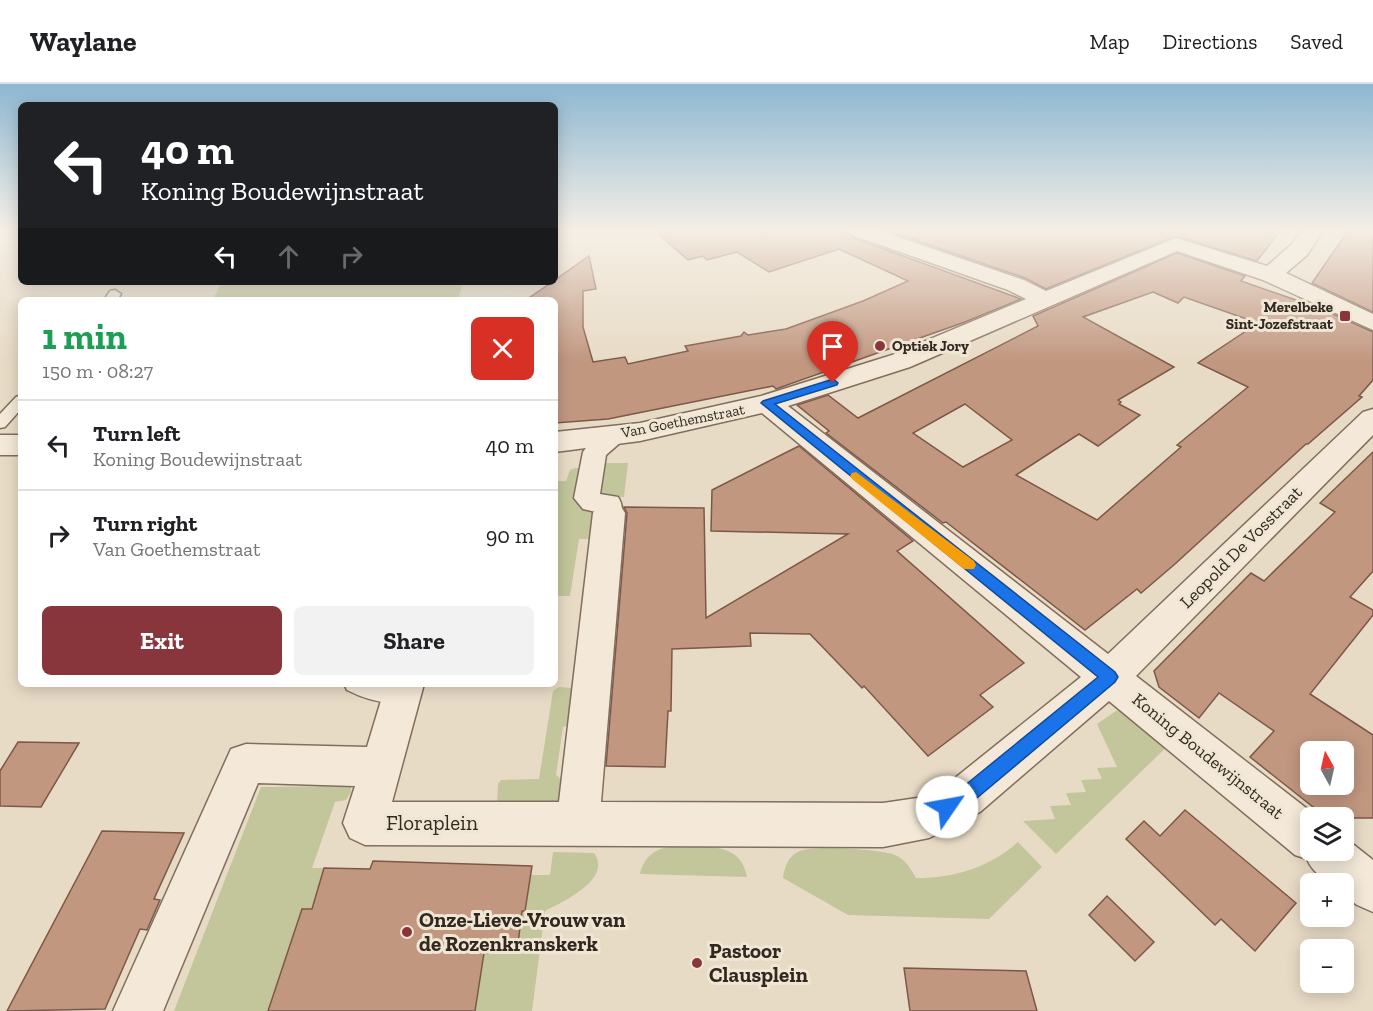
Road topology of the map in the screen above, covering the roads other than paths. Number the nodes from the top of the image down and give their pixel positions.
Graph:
1 (985, 274) edge
2 (1098, 274) edge
3 (1271, 275) edge
4 (1044, 299) junction
5 (1373, 323) edge
6 (18, 403) edge
7 (767, 403) junction
8 (1373, 418) edge
9 (0, 423) edge
10 (617, 435) junction
11 (558, 442) edge
12 (0, 445) edge
13 (18, 445) edge
14 (609, 513) joint
15 (1110, 677) junction
16 (360, 687) edge
17 (404, 688) edge
18 (381, 767) junction
19 (593, 823) junction
20 (1300, 830) edge
21 (1339, 861) edge
22 (1373, 889) edge
23 (138, 1011) edge

1 - 4 street
2 - 4 street, Van Goethemstraat
3 - 5 street
4 - 7 street, Van Goethemstraat
6 - 9 lane
7 - 10 street, Van Goethemstraat
7 - 15 street, Koning Boudewijnstraat
8 - 15 street, Leopold De Vosstraat
10 - 11 street, Van Goethemstraat
10 - 14 street
12 - 13 street
14 - 19 street
15 - 19 street
15 - 20 street, Koning Boudewijnstraat
16 - 17 lane
17 - 18 street, Floraplein
18 - 19 street, Floraplein
18 - 23 street
21 - 22 street

